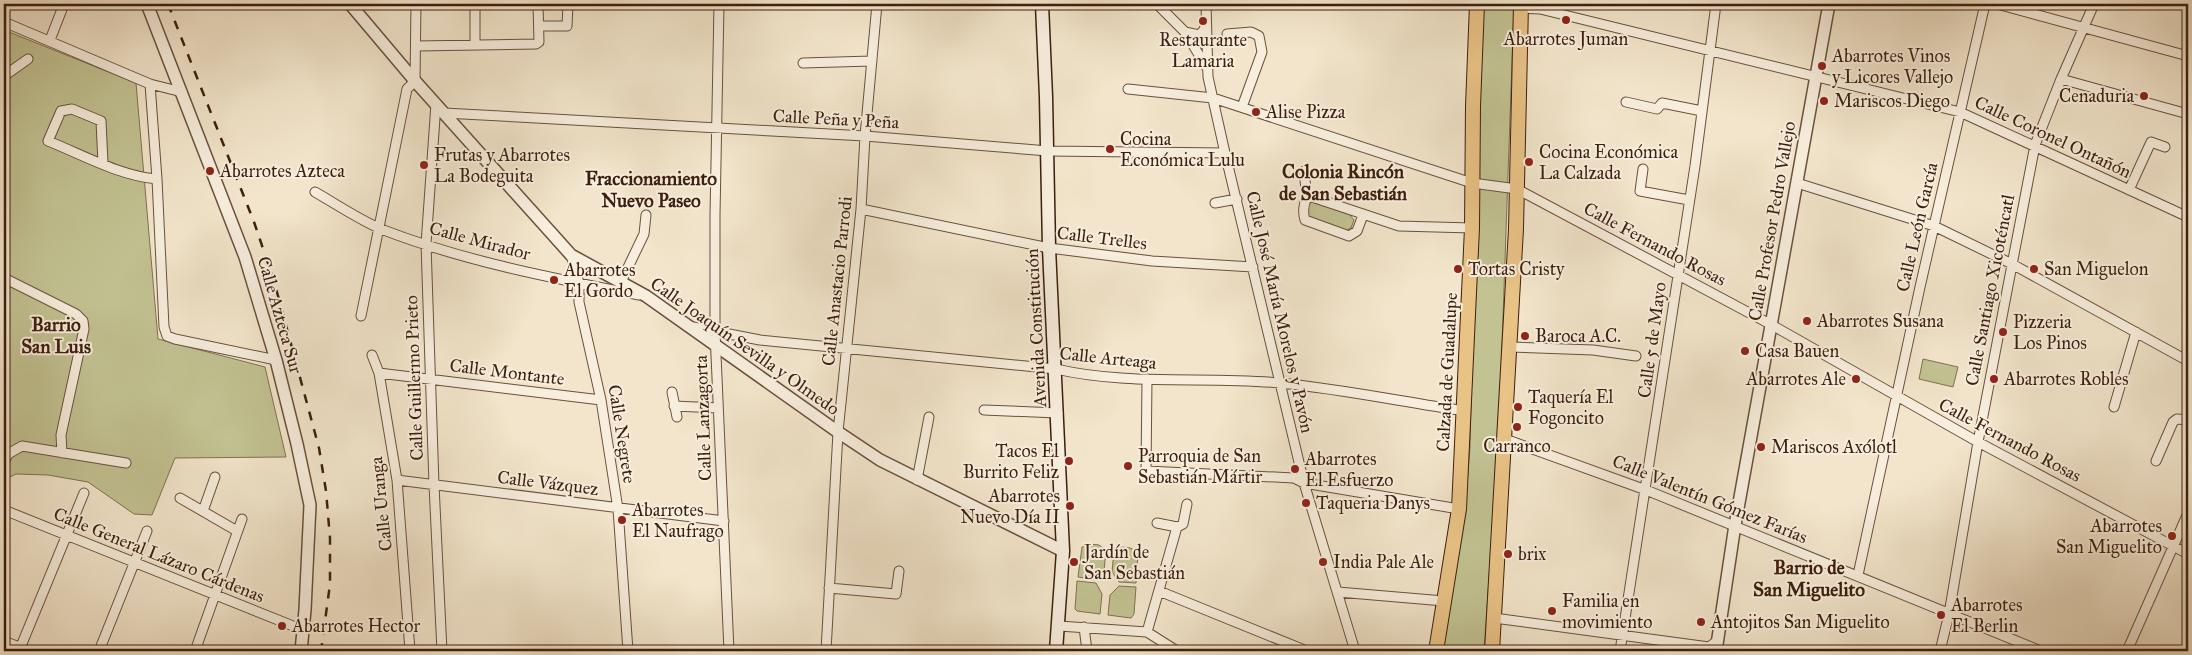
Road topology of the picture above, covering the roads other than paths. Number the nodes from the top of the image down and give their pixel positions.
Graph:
1 (64, 4) edge
2 (147, 4) edge
3 (350, 4) edge
4 (416, 4) edge
5 (475, 4) edge
6 (538, 4) edge
7 (568, 4) edge
8 (719, 4) edge
9 (877, 4) edge
10 (1042, 4) edge
11 (1157, 4) edge
12 (1206, 4) edge
13 (1477, 4) edge
14 (1716, 4) edge
15 (1828, 4) edge
16 (1985, 4) edge
17 (1997, 4) edge
18 (2094, 4) edge
19 (1521, 6) edge
20 (1207, 21) junction
21 (4, 22) edge
22 (538, 26) junction
23 (2083, 27) junction
24 (1185, 32) junction
25 (1227, 34) dead end
26 (50, 40) junction
27 (475, 44) junction
28 (416, 46) junction
29 (1710, 52) junction
30 (2188, 56) edge
31 (28, 58) dead end
32 (872, 61) junction
33 (802, 62) dead end
34 (1207, 68) junction
35 (4, 76) edge
36 (1816, 76) junction
37 (2060, 79) junction
38 (415, 80) junction
39 (150, 84) junction
40 (1128, 90) dead end
41 (182, 92) junction
42 (1213, 98) junction
43 (1626, 102) dead end
44 (436, 104) junction
45 (1242, 107) junction
46 (1702, 111) junction
47 (1960, 112) junction
48 (444, 113) junction
49 (2188, 114) edge
50 (716, 129) junction
51 (865, 136) junction
52 (2035, 146) junction
53 (2165, 147) dead end
54 (1048, 151) junction
55 (1225, 153) junction
56 (103, 163) junction
57 (1643, 169) dead end
58 (1304, 171) dead end
59 (157, 179) junction
60 (1472, 183) junction
61 (1796, 183) junction
62 (1517, 189) junction
63 (2130, 190) junction
64 (315, 192) dead end
65 (1307, 198) junction
66 (1237, 199) junction
67 (1689, 200) junction
68 (1215, 203) dead end
69 (861, 209) junction
70 (646, 215) dead end
71 (1363, 215) junction
72 (2188, 217) edge
73 (1934, 226) junction
74 (380, 228) junction
75 (1470, 228) junction
76 (426, 244) junction
77 (1049, 248) junction
78 (571, 255) junction
79 (2012, 264) junction
80 (1253, 267) junction
81 (1678, 274) junction
82 (4, 278) edge
83 (621, 282) junction
84 (579, 283) junction
85 (646, 296) junction
86 (361, 316) dead end
87 (1770, 324) junction
88 (689, 326) junction
89 (716, 332) junction
90 (2136, 332) junction
91 (717, 347) junction
92 (1510, 347) junction
93 (846, 348) junction
94 (372, 355) dead end
95 (1636, 356) dead end
96 (276, 360) junction
97 (2188, 361) edge
98 (1056, 369) junction
99 (378, 373) junction
100 (431, 379) junction
101 (1147, 379) junction
102 (1280, 383) junction
103 (672, 392) dead end
104 (1897, 397) junction
105 (601, 400) junction
106 (674, 406) junction
107 (2114, 407) dead end
108 (718, 408) junction
109 (984, 410) dead end
110 (1465, 411) junction
111 (1058, 414) junction
112 (929, 416) dead end
113 (678, 417) dead end
114 (2188, 420) edge
115 (838, 432) junction
116 (1505, 439) junction
117 (1978, 442) junction
118 (62, 453) junction
119 (2156, 461) dead end
120 (4, 462) edge
121 (126, 463) dead end
122 (215, 477) dead end
123 (397, 480) junction
124 (917, 480) junction
125 (1304, 483) junction
126 (434, 485) junction
127 (1646, 490) junction
128 (84, 493) dead end
129 (180, 498) dead end
130 (1187, 504) dead end
131 (618, 508) junction
132 (1459, 509) junction
133 (4, 510) edge
134 (202, 511) junction
135 (2188, 513) edge
136 (242, 519) dead end
137 (724, 521) junction
138 (1157, 523) dead end
139 (1735, 526) junction
140 (1177, 527) junction
141 (147, 531) dead end
142 (238, 531) junction
143 (66, 535) junction
144 (2175, 546) junction
145 (1063, 551) junction
146 (2188, 554) edge
147 (135, 563) junction
148 (899, 571) dead end
149 (1858, 576) junction
150 (829, 588) junction
151 (1159, 590) junction
152 (1338, 592) junction
153 (214, 595) junction
154 (1444, 601) junction
155 (1949, 614) junction
156 (1494, 618) junction
157 (1059, 626) junction
158 (1084, 627) junction
159 (303, 630) junction
160 (1146, 632) junction
161 (1623, 635) junction
162 (4, 641) edge
163 (1717, 646) edge
164 (23, 650) edge
165 (99, 651) edge
166 (195, 651) edge
167 (300, 651) edge
168 (410, 651) edge
169 (442, 651) edge
170 (628, 651) edge
171 (730, 651) edge
172 (826, 651) edge
173 (1056, 651) edge
174 (1087, 651) edge
175 (1176, 651) edge
176 (1307, 651) edge
177 (1355, 651) edge
178 (1436, 651) edge
179 (1492, 651) edge
180 (1620, 651) edge
181 (1940, 651) edge
182 (2041, 651) edge
183 (2127, 651) edge

1 - 26 street
2 - 41 street, Calle Azteca Sur
3 - 38 street, Calle Joaquín Sevilla y Olmedo
4 - 28 street
5 - 27 street
6 - 22 street
7 - 22 street
8 - 50 street, Calle Lanzagorta
9 - 32 street, Calle Anastacio Parrodi
10 - 54 main road, Avenida Constitución
11 - 24 street
12 - 20 street, Calle José María Morelos y Pavón
13 - 60 main road, Calzada de Guadalupe
14 - 29 street, Calle 5 de Mayo
15 - 36 street, Calle Profesor Pedro Vallejo
16 - 47 street, Calle León García
17 - 23 street
18 - 23 street, Calle Santiago Xicoténcatl
19 - 29 street, Calle Coronel Ontañón
19 - 62 main road
20 - 24 street
20 - 34 street, Calle José María Morelos y Pavón
21 - 26 street
22 - 27 street
23 - 30 street
23 - 37 street, Calle Santiago Xicoténcatl
24 - 34 street
25 - 45 street
26 - 39 street
27 - 28 street
28 - 38 street
29 - 36 street, Calle Coronel Ontañón
29 - 46 street, Calle 5 de Mayo
31 - 35 street
32 - 33 street
32 - 51 street, Calle Anastacio Parrodi
34 - 42 street, Calle José María Morelos y Pavón
36 - 47 street, Calle Coronel Ontañón
36 - 61 street, Calle Profesor Pedro Vallejo
37 - 49 street
37 - 52 street, Calle Santiago Xicoténcatl
38 - 44 street, Calle Joaquín Sevilla y Olmedo
38 - 74 street
39 - 41 street
39 - 59 street
40 - 42 street, Calle Fernando Rosas
41 - 96 street, Calle Azteca Sur
42 - 45 street, Calle Fernando Rosas
42 - 55 street, Calle José María Morelos y Pavón
43 - 46 street
44 - 48 street, Calle Joaquín Sevilla y Olmedo
44 - 76 street, Calle Guillermo Prieto
45 - 60 street, Calle Fernando Rosas
46 - 67 street, Calle 5 de Mayo
47 - 52 street, Calle Coronel Ontañón
47 - 73 street, Calle León García
48 - 50 street, Calle Peña y Peña
48 - 78 street, Calle Joaquín Sevilla y Olmedo
50 - 51 street, Calle Peña y Peña
50 - 89 street, Calle Lanzagorta
51 - 54 street, Calle Peña y Peña
51 - 69 street, Calle Anastacio Parrodi
52 - 63 street, Calle Coronel Ontañón
52 - 79 street, Calle Santiago Xicoténcatl
53 - 63 street
54 - 55 street, Calle Peña y Peña
54 - 77 main road, Avenida Constitución
55 - 66 street, Calle José María Morelos y Pavón
56 - 56 street
56 - 59 street
57 - 67 street
58 - 65 street
59 - 96 street
60 - 62 street, Calle Fernando Rosas
60 - 75 main road, Calzada de Guadalupe
61 - 73 street
61 - 87 street, Calle Profesor Pedro Vallejo
62 - 81 street, Calle Fernando Rosas
62 - 92 main road
63 - 72 street, Calle Coronel Ontañón
64 - 74 street, Calle Mirador
65 - 71 street
65 - 71 street
66 - 68 street
66 - 80 street, Calle José María Morelos y Pavón
67 - 81 street, Calle 5 de Mayo
69 - 77 street, Calle Trelles
69 - 93 street, Calle Anastacio Parrodi
70 - 83 street
71 - 75 street
73 - 79 street
73 - 104 street, Calle León García
74 - 76 street, Calle Mirador
74 - 86 street
75 - 110 main road, Calzada de Guadalupe
76 - 84 street, Calle Mirador
76 - 100 street, Calle Guillermo Prieto
77 - 80 street, Calle Trelles
77 - 98 main road, Avenida Constitución
78 - 83 street, Calle Joaquín Sevilla y Olmedo
78 - 84 street, Calle Negrete
79 - 90 street
79 - 117 street, Calle Santiago Xicoténcatl
80 - 102 street, Calle José María Morelos y Pavón
81 - 87 street, Calle Fernando Rosas
81 - 127 street, Calle 5 de Mayo
82 - 118 street
83 - 85 street, Calle Joaquín Sevilla y Olmedo
84 - 85 street, Calle Mirador
84 - 105 street, Calle Negrete
85 - 88 street, Calle Joaquín Sevilla y Olmedo
87 - 104 street, Calle Fernando Rosas
87 - 139 street, Calle Profesor Pedro Vallejo
88 - 89 street, Calle Arteaga
88 - 91 street, Calle Joaquín Sevilla y Olmedo
89 - 91 street, Calle Lanzagorta
89 - 93 street, Calle Arteaga
90 - 97 street
90 - 107 street
91 - 108 street, Calle Lanzagorta
91 - 115 street, Calle Joaquín Sevilla y Olmedo
92 - 95 street
92 - 116 main road
93 - 98 street, Calle Arteaga
93 - 115 street, Calle Anastacio Parrodi
94 - 99 street, Calle Uranga
96 - 159 street, Calle Azteca Sur
98 - 101 street, Calle Arteaga
98 - 111 main road, Avenida Constitución
99 - 100 street, Calle Montante
99 - 123 street, Calle Uranga
100 - 105 street, Calle Montante
100 - 126 street, Calle Guillermo Prieto
101 - 102 street, Calle Arteaga
101 - 125 street
102 - 110 street, Calle Arteaga
102 - 125 street, Calle José María Morelos y Pavón
103 - 106 street
104 - 117 street, Calle Fernando Rosas
104 - 149 street, Calle León García
105 - 131 street, Calle Negrete
106 - 108 street
106 - 113 street
108 - 137 street, Calle Lanzagorta
109 - 111 street
110 - 132 main road, Calzada de Guadalupe
111 - 145 main road, Avenida Constitución
112 - 124 street
114 - 119 street
115 - 124 street, Calle Joaquín Sevilla y Olmedo
115 - 150 street, Calle Anastacio Parrodi
116 - 127 street, Calle Valentín Gómez Farías
116 - 156 main road
117 - 144 street, Calle Fernando Rosas
117 - 155 street, Calle Santiago Xicoténcatl
118 - 120 street
118 - 121 street
122 - 134 street
123 - 126 street, Calle Vázquez
123 - 168 street, Calle Uranga
124 - 145 street, Calle Joaquín Sevilla y Olmedo
125 - 132 street
125 - 152 street, Calle José María Morelos y Pavón
126 - 131 street, Calle Vázquez
126 - 169 street, Calle Guillermo Prieto
127 - 139 street, Calle Valentín Gómez Farías
127 - 161 street, Calle 5 de Mayo
128 - 143 street
129 - 134 street
130 - 140 street
131 - 137 street, Calle Vázquez
131 - 170 street, Calle Negrete
132 - 154 main road, Calzada de Guadalupe
133 - 143 street, Calle General Lázaro Cárdenas
134 - 142 street
135 - 144 street
136 - 142 street
137 - 171 street, Calle Lanzagorta
138 - 140 street
139 - 149 street, Calle Valentín Gómez Farías
139 - 163 street, Calle Profesor Pedro Vallejo
140 - 151 street
141 - 147 street
142 - 153 street
143 - 147 street, Calle General Lázaro Cárdenas
143 - 164 street
144 - 146 street, Calle Fernando Rosas
144 - 183 street
145 - 157 main road, Avenida Constitución
147 - 153 street, Calle General Lázaro Cárdenas
147 - 165 street
148 - 150 street
149 - 155 street, Calle Valentín Gómez Farías
150 - 172 street, Calle Anastacio Parrodi
151 - 160 street
151 - 176 street
152 - 154 street
152 - 177 street, Calle José María Morelos y Pavón
153 - 159 street, Calle General Lázaro Cárdenas
153 - 166 street
154 - 178 main road, Calzada de Guadalupe
155 - 181 street, Calle Santiago Xicoténcatl
155 - 182 street, Calle Valentín Gómez Farías
156 - 161 street
156 - 179 main road
157 - 158 street
157 - 173 main road, Avenida Constitución
158 - 160 street
158 - 174 street
159 - 167 street, Calle Azteca Sur
160 - 175 street
161 - 163 street
161 - 180 street, Calle 5 de Mayo
162 - 164 street

